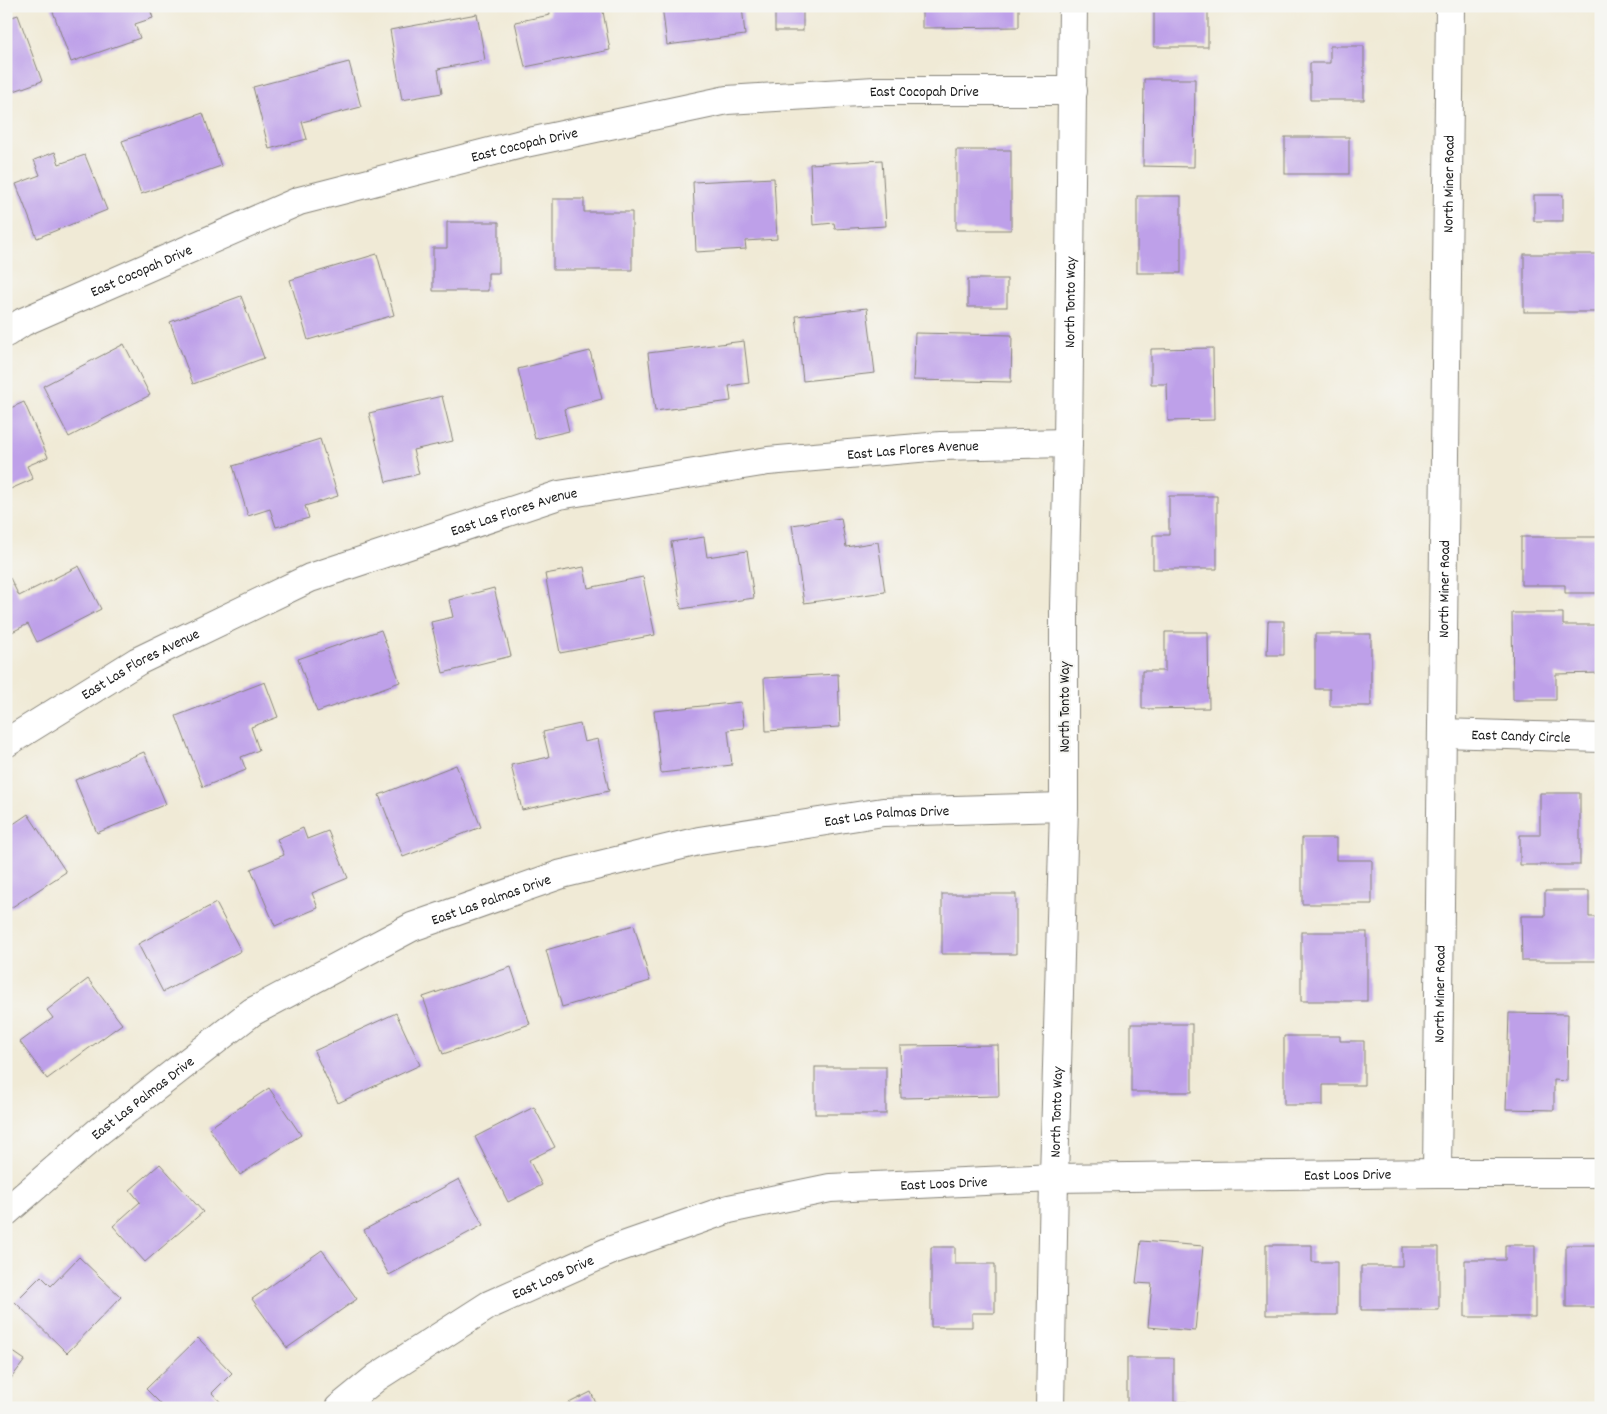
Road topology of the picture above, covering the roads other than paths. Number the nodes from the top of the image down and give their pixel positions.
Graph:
1 (1073, 6) edge
2 (1450, 6) edge
3 (1073, 91) junction
4 (6, 333) edge
5 (1068, 444) junction
6 (1442, 733) junction
7 (1601, 738) edge
8 (6, 743) edge
9 (1064, 807) junction
10 (1437, 1173) junction
11 (1601, 1173) edge
12 (1054, 1178) junction
13 (6, 1212) edge
14 (339, 1408) edge
15 (1050, 1408) edge

1 - 3 street, North Tonto Way
2 - 6 street, North Miner Road
3 - 4 street, East Cocopah Drive
3 - 5 street, North Tonto Way
5 - 8 street, East Las Flores Avenue
5 - 9 street, North Tonto Way
6 - 7 street, East Candy Circle
6 - 10 street, North Miner Road
9 - 12 street, North Tonto Way
9 - 13 street, East Las Palmas Drive
10 - 11 street, East Loos Drive
10 - 12 street, East Loos Drive
12 - 14 street, East Loos Drive
12 - 15 street, North Tonto Way

